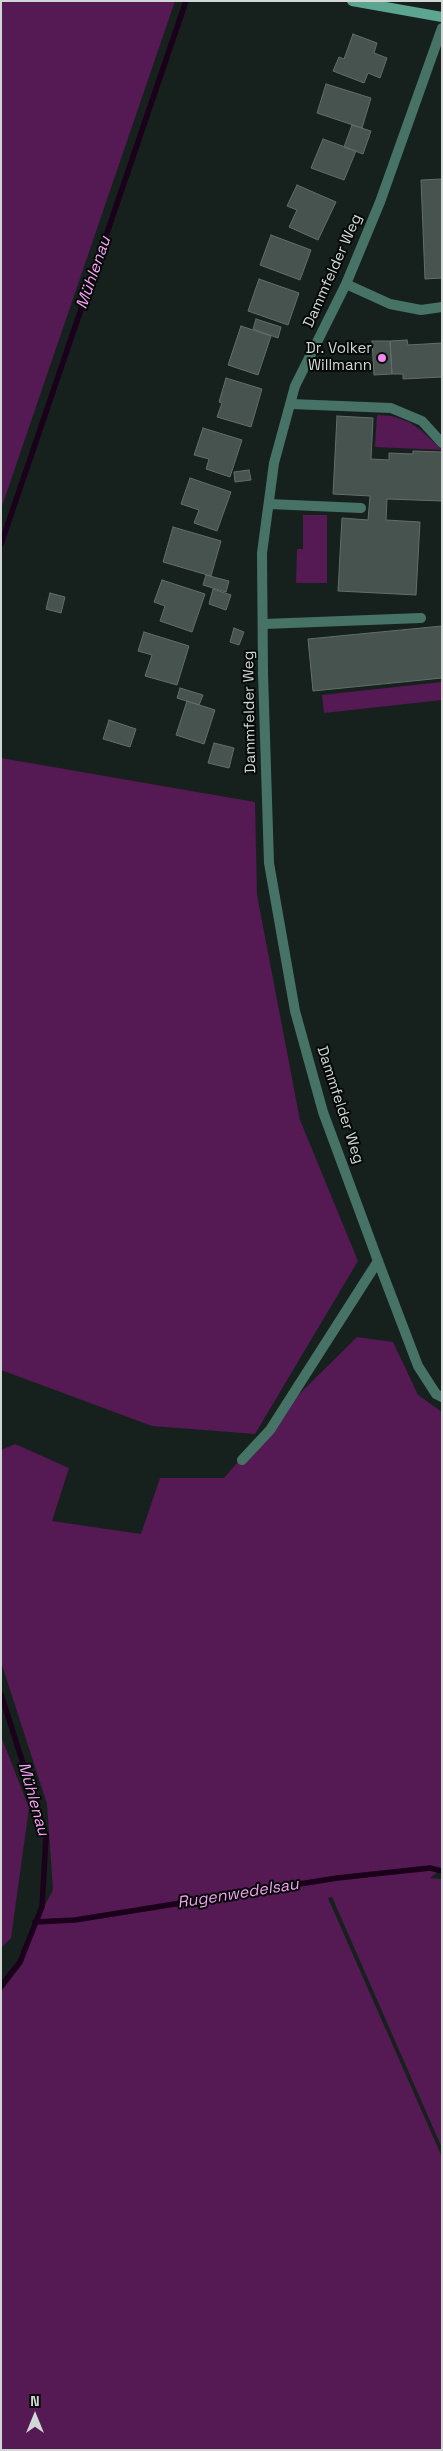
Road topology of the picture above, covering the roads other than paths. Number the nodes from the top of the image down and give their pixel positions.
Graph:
1 (352, 1) edge
2 (442, 17) edge
3 (442, 28) edge
4 (346, 284) junction
5 (442, 307) edge
6 (291, 404) junction
7 (442, 443) edge
8 (269, 504) junction
9 (360, 508) dead end
10 (421, 618) dead end
11 (264, 624) junction
12 (378, 1261) junction
13 (442, 1397) edge
14 (242, 1460) dead end

1 - 2 main road
3 - 4 street, Dammfelder Weg
4 - 5 street
4 - 6 street, Dammfelder Weg
6 - 7 street
6 - 8 street, Dammfelder Weg
8 - 9 street
8 - 11 street, Dammfelder Weg
10 - 11 street
11 - 12 street, Dammfelder Weg
12 - 13 street, Dammfelder Weg
12 - 14 street

